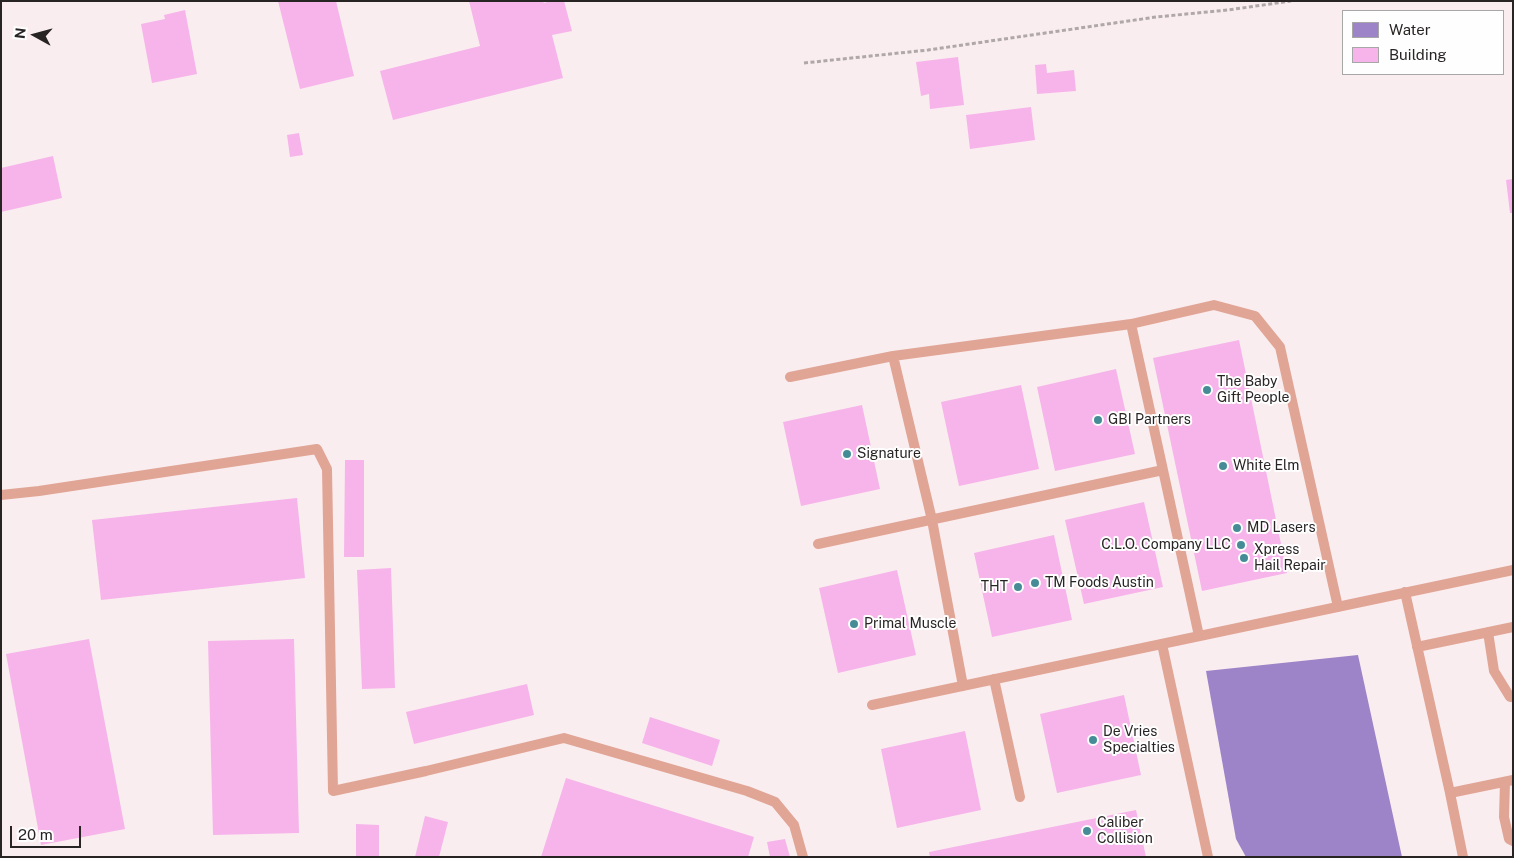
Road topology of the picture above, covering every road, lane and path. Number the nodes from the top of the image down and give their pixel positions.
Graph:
1 (1291, 1) edge
2 (804, 63) dead end
3 (1132, 324) junction
4 (893, 356) junction
5 (790, 377) dead end
6 (1164, 470) junction
7 (1, 495) edge
8 (932, 520) junction
9 (818, 544) dead end
10 (1513, 570) edge
11 (1405, 592) junction
12 (1338, 607) junction
13 (1513, 627) edge
14 (1488, 632) junction
15 (1199, 636) junction
16 (1162, 644) junction
17 (1418, 647) junction
18 (994, 680) junction
19 (963, 686) junction
20 (1513, 697) edge
21 (872, 705) dead end
22 (1509, 781) edge
23 (1450, 794) junction
24 (1020, 797) dead end
25 (1513, 841) edge
26 (803, 857) edge
27 (1208, 857) edge
28 (1462, 857) edge

1 - 2 path
3 - 4 lane
3 - 6 lane
3 - 12 lane
4 - 5 lane
4 - 8 lane
6 - 8 lane
6 - 15 lane
7 - 26 lane
8 - 9 lane
8 - 19 lane
10 - 11 lane
11 - 12 lane
11 - 17 lane
12 - 15 lane
13 - 14 lane
14 - 17 lane
14 - 20 lane
15 - 16 lane
16 - 18 lane
16 - 27 lane
17 - 23 lane
18 - 19 lane
18 - 24 lane
19 - 21 lane
22 - 23 lane
22 - 25 lane
23 - 28 lane

